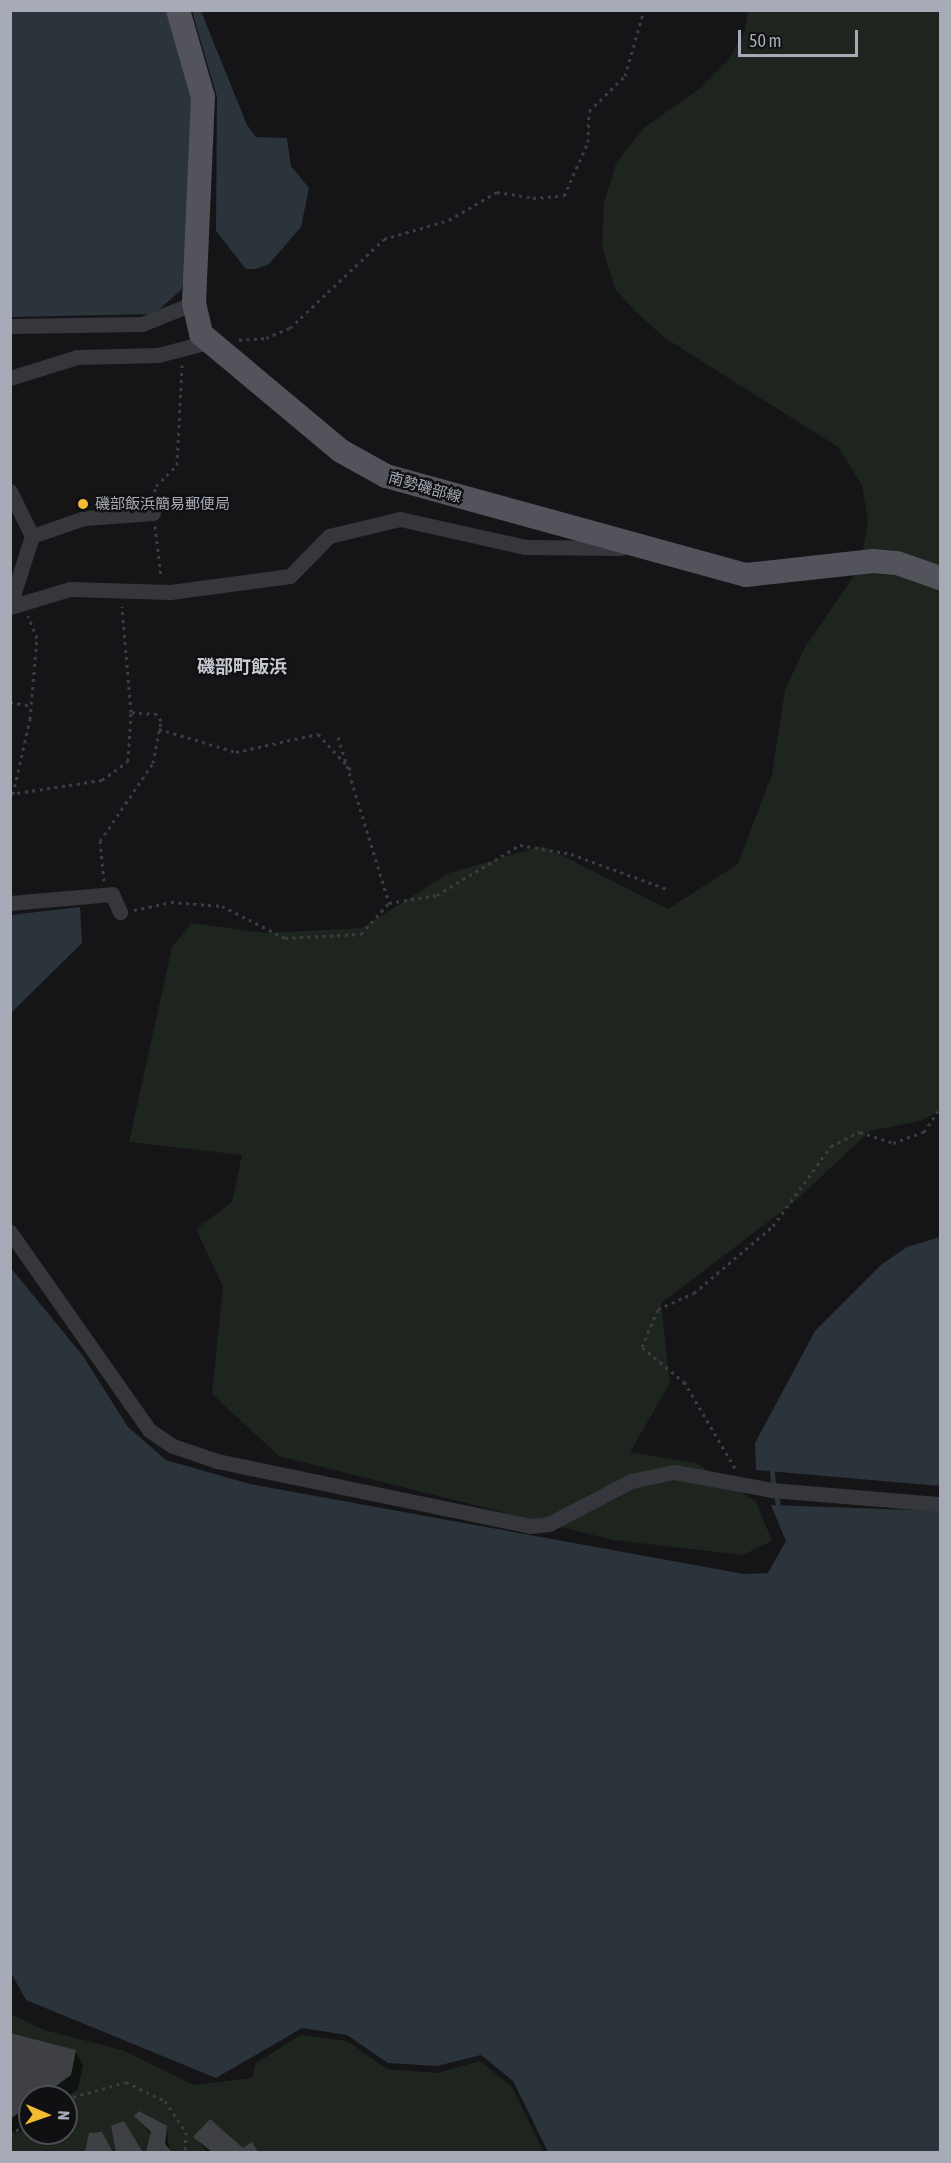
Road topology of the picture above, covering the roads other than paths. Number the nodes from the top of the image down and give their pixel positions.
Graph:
1 (178, 10) edge
2 (194, 303) junction
3 (10, 326) edge
4 (208, 342) junction
5 (10, 378) edge
6 (10, 491) edge
7 (153, 513) road end
8 (32, 536) junction
9 (642, 549) junction
10 (940, 578) edge
11 (15, 605) edge
12 (10, 903) edge
13 (120, 912) road end
14 (10, 1232) edge
15 (940, 1504) edge

1 - 2 main road
2 - 3 street
2 - 4 main road
4 - 5 street
4 - 9 main road, 南勢磯部線
6 - 8 street
7 - 8 street
8 - 11 street
9 - 10 main road, 南勢磯部線
9 - 11 street
12 - 13 street
14 - 15 street

